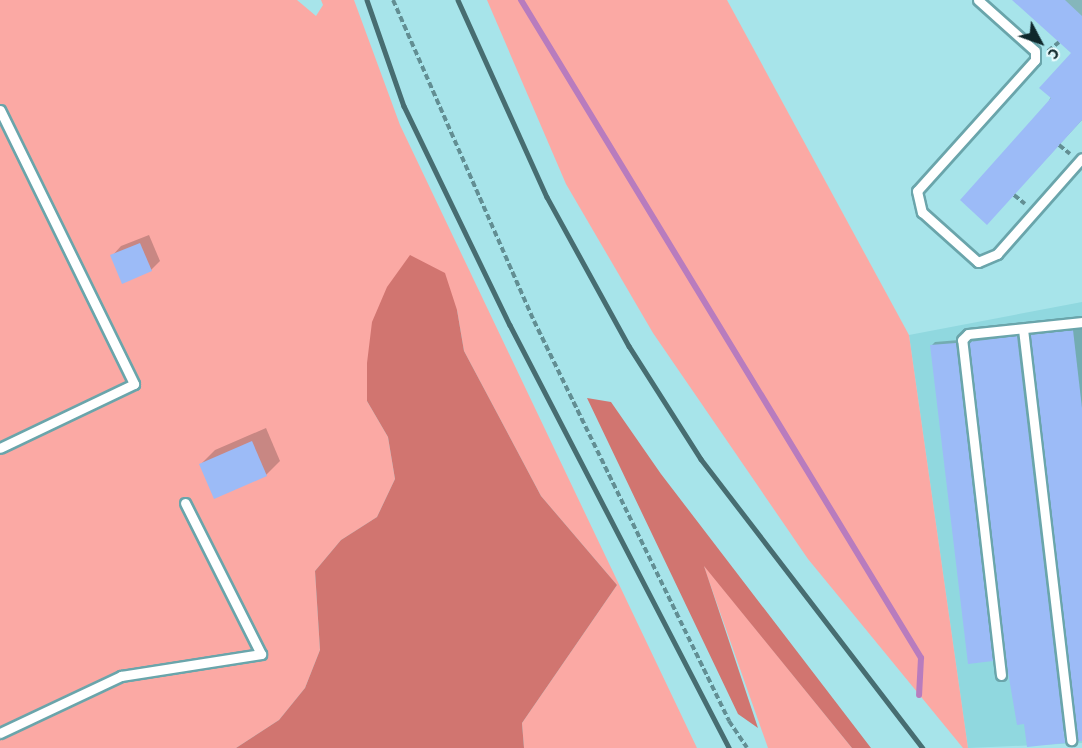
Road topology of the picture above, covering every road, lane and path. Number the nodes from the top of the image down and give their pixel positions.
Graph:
1 (393, 0) edge
2 (978, 0) edge
3 (0, 110) edge
4 (1082, 158) edge
5 (1082, 322) edge
6 (1023, 329) junction
7 (0, 448) edge
8 (185, 503) dead end
9 (1001, 675) dead end
10 (0, 733) edge
11 (1071, 740) dead end
12 (747, 748) edge

1 - 12 path
2 - 4 lane
3 - 7 lane
5 - 6 lane
6 - 9 lane
6 - 11 lane
8 - 10 lane

